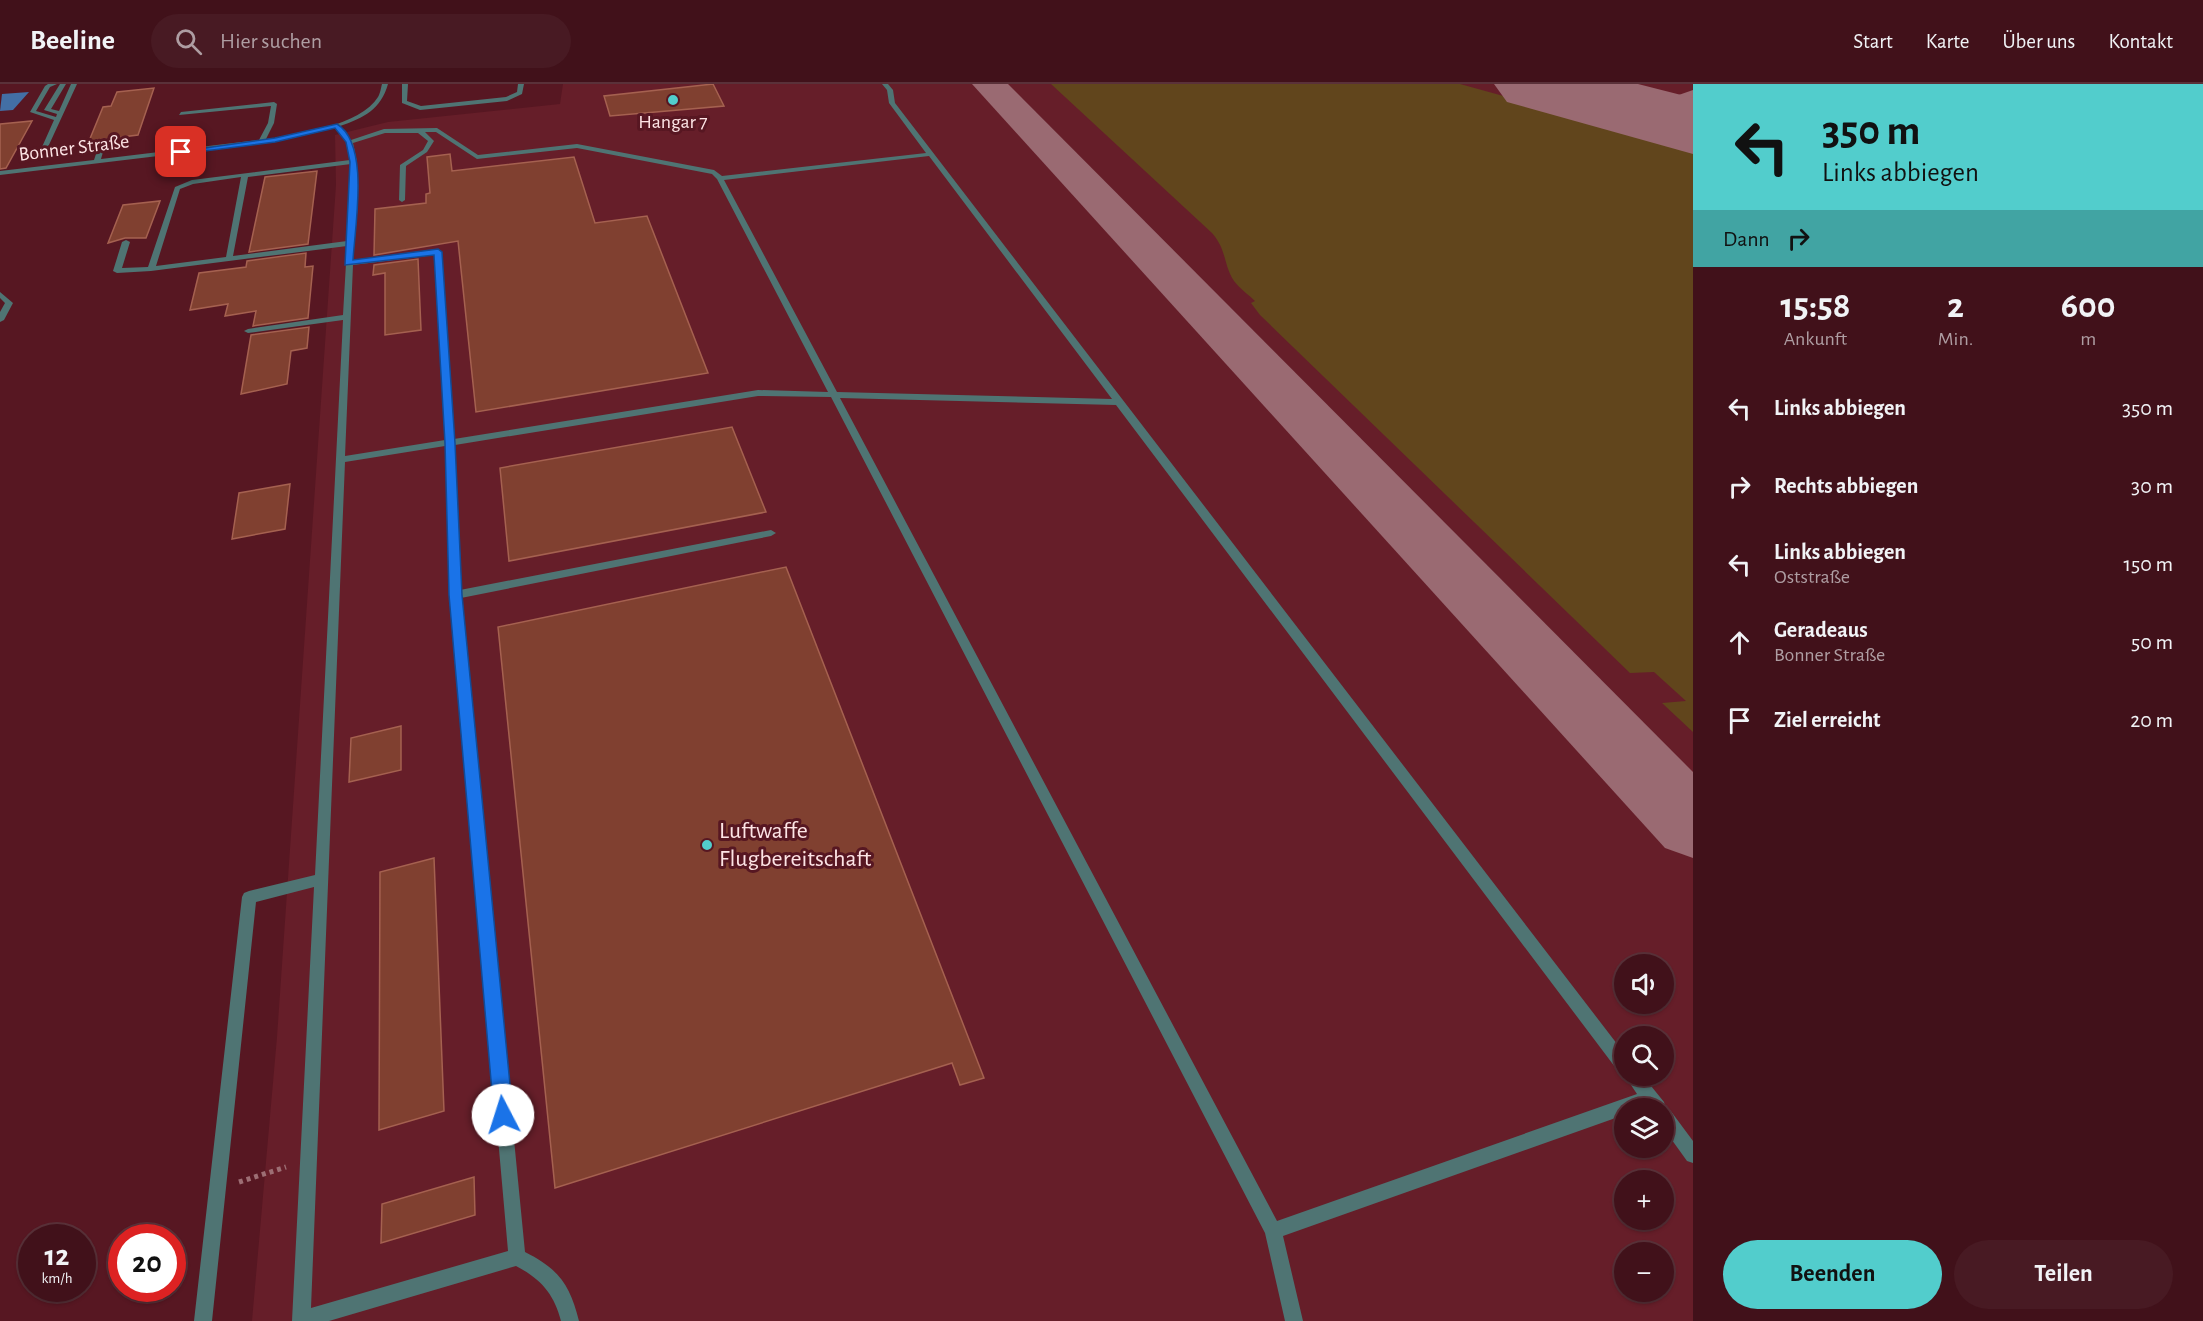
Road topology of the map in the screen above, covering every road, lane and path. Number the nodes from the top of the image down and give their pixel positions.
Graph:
1 (54, 84) edge
2 (63, 84) edge
3 (74, 84) edge
4 (386, 84) edge
5 (405, 84) edge
6 (521, 84) edge
7 (885, 84) edge
8 (181, 114) dead end
9 (59, 116) junction
10 (337, 126) junction
11 (410, 129) junction
12 (262, 141) junction
13 (350, 142) junction
14 (102, 145) dead end
15 (45, 147) dead end
16 (932, 154) junction
17 (97, 162) junction
18 (354, 162) junction
19 (0, 173) edge
20 (245, 175) junction
21 (720, 178) junction
22 (402, 200) dead end
23 (126, 242) dead end
24 (349, 243) junction
25 (229, 259) junction
26 (348, 263) junction
27 (151, 269) junction
28 (0, 294) edge
29 (346, 317) junction
30 (0, 320) edge
31 (248, 331) dead end
32 (833, 394) junction
33 (1120, 402) junction
34 (450, 443) junction
35 (341, 460) junction
36 (771, 533) dead end
37 (456, 595) junction
38 (319, 880) junction
39 (1614, 1052) edge
40 (1641, 1086) edge
41 (1650, 1098) edge
42 (1614, 1116) edge
43 (1674, 1129) edge
44 (1693, 1155) edge
45 (308, 1161) junction
46 (218, 1188) junction
47 (1273, 1231) junction
48 (517, 1257) junction
49 (203, 1321) edge
50 (301, 1321) edge
51 (570, 1321) edge
52 (1294, 1321) edge

1 - 9 lane
2 - 9 lane
3 - 9 lane
4 - 10 lane, Bonner Straße
5 - 6 lane
7 - 16 lane
8 - 12 lane
9 - 15 lane
10 - 12 lane, Bonner Straße
10 - 13 lane
11 - 13 lane
11 - 21 lane
11 - 22 lane
12 - 17 lane, Bonner Straße
13 - 18 lane
14 - 17 lane
16 - 21 lane
16 - 33 lane
17 - 19 lane, Bonner Straße
18 - 20 lane
18 - 24 lane
20 - 25 lane
20 - 27 lane
21 - 32 lane
23 - 27 lane
24 - 25 lane
24 - 26 lane
25 - 27 lane
26 - 29 lane
26 - 34 lane
28 - 30 lane
29 - 31 lane
29 - 35 lane
32 - 33 lane
32 - 34 lane
32 - 47 lane
33 - 39 lane
34 - 35 lane
34 - 37 lane
35 - 38 lane
36 - 37 lane
37 - 48 lane
38 - 45 lane
38 - 46 lane
40 - 41 lane
42 - 47 lane
43 - 44 lane
45 - 46 path
45 - 50 lane
46 - 49 lane
47 - 52 lane
48 - 50 lane
48 - 51 lane

